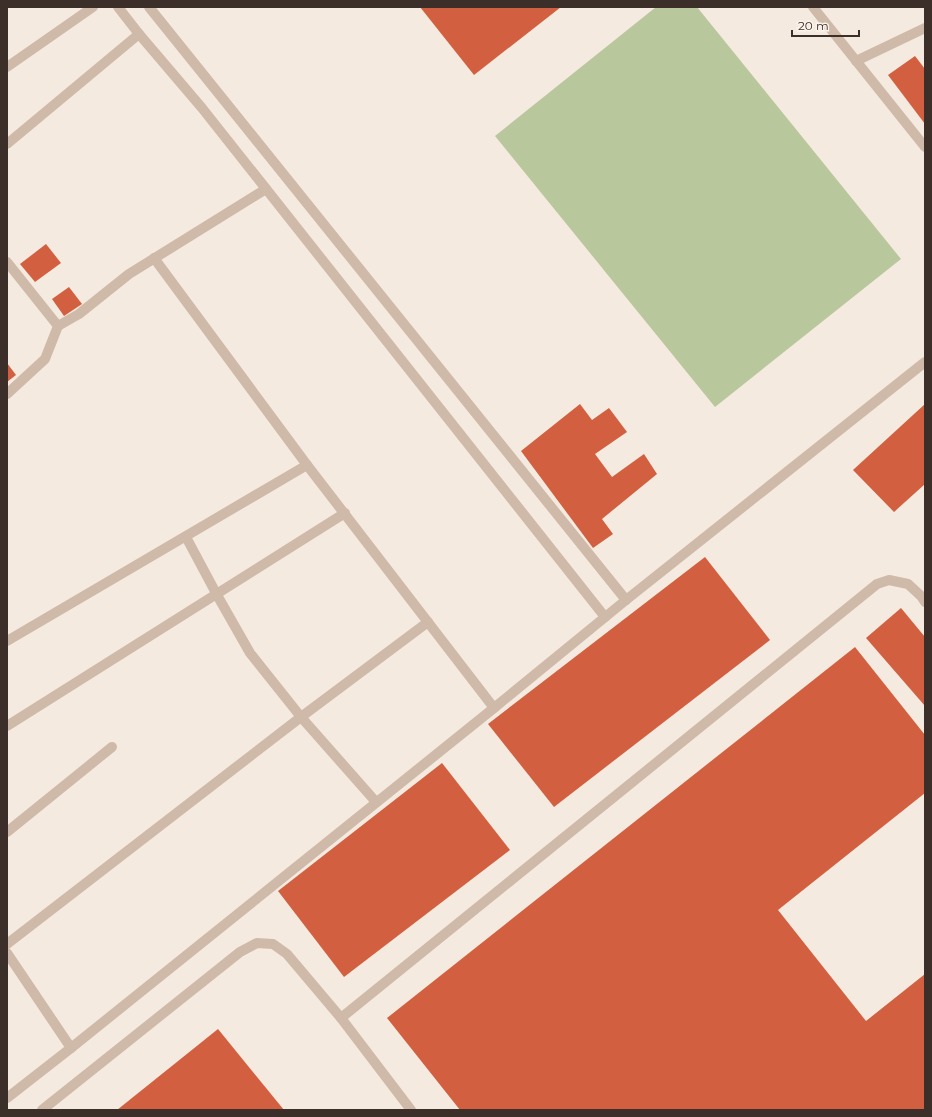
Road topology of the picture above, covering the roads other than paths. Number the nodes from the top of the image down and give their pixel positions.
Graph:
1 (93, 7) edge
2 (118, 7) edge
3 (149, 7) edge
4 (813, 7) edge
5 (925, 28) edge
6 (140, 34) junction
7 (856, 61) junction
8 (7, 67) edge
9 (7, 144) edge
10 (925, 147) edge
11 (266, 189) junction
12 (154, 258) junction
13 (7, 262) edge
14 (58, 326) junction
15 (925, 362) edge
16 (7, 394) edge
17 (307, 465) junction
18 (344, 514) junction
19 (186, 537) junction
20 (217, 594) junction
21 (626, 600) junction
22 (925, 602) edge
23 (605, 617) junction
24 (428, 622) junction
25 (7, 641) edge
26 (494, 708) junction
27 (301, 717) junction
28 (7, 726) edge
29 (112, 747) dead end
30 (376, 802) junction
31 (7, 832) edge
32 (7, 944) edge
33 (7, 952) edge
34 (341, 1018) junction
35 (71, 1048) junction
36 (7, 1098) edge
37 (42, 1110) edge
38 (411, 1110) edge

1 - 8 street
2 - 6 street
3 - 21 street
4 - 7 street
5 - 7 street
6 - 9 street
6 - 11 street
7 - 10 street
11 - 12 street
11 - 23 street
12 - 14 street
12 - 17 street
13 - 14 street
14 - 16 street
15 - 21 street
17 - 18 street
17 - 19 street
18 - 20 street
18 - 24 street
19 - 20 street
19 - 25 street
20 - 27 street
20 - 28 street
21 - 23 street
22 - 34 street
23 - 26 street
24 - 26 street
24 - 27 street
26 - 30 street
27 - 30 street
27 - 32 street
29 - 31 street
30 - 35 street
33 - 35 street
34 - 37 street
34 - 38 street
35 - 36 street

